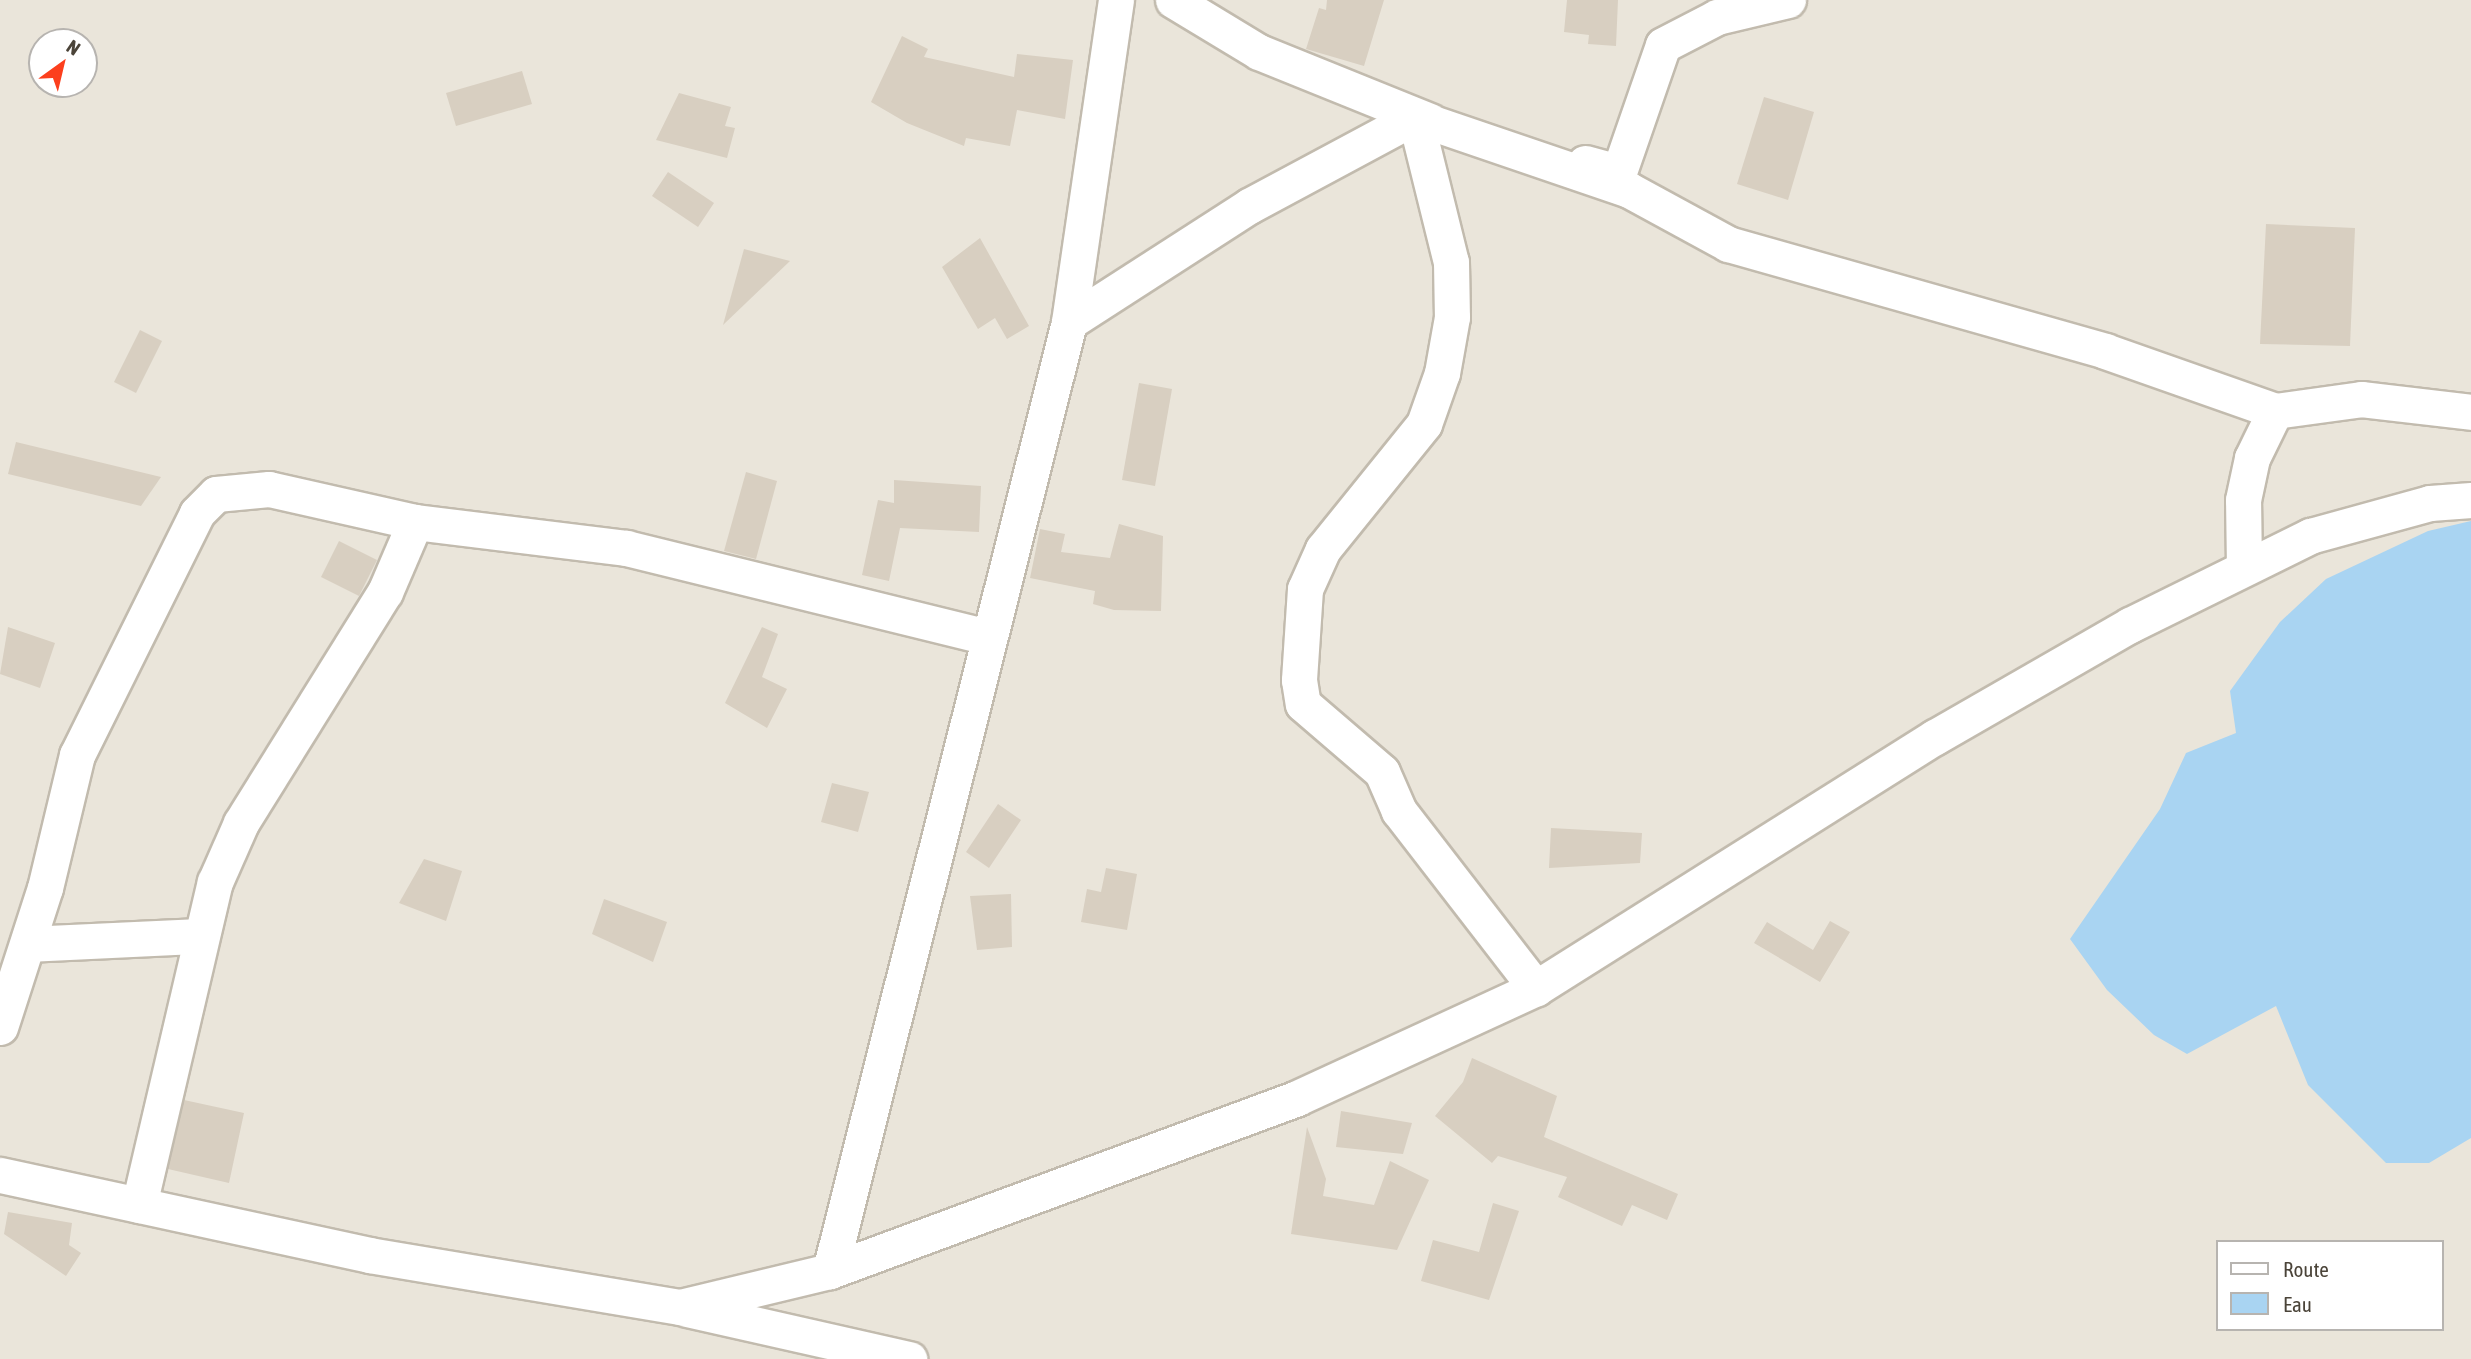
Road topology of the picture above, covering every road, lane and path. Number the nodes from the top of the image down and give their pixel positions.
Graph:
1 (1116, 0) edge
2 (1173, 0) edge
3 (1788, 0) edge
4 (1718, 9) edge
5 (1415, 117) junction
6 (1069, 323) junction
7 (2275, 411) junction
8 (2471, 412) edge
9 (2471, 500) edge
10 (415, 522) junction
11 (2244, 568) junction
12 (989, 637) junction
13 (199, 936) junction
14 (28, 944) junction
15 (1536, 988) junction
16 (0, 1027) edge
17 (0, 1175) edge
18 (139, 1205) junction
19 (830, 1271) junction
20 (680, 1307) junction
21 (909, 1359) edge

1 - 6 street
2 - 5 street
3 - 4 street
4 - 5 street
5 - 6 street
5 - 7 street
5 - 15 street
6 - 12 street
7 - 8 street
7 - 11 street
9 - 11 street
10 - 12 street
10 - 13 street
10 - 14 street
11 - 15 street
12 - 19 street
13 - 14 street
13 - 18 street
14 - 16 street
15 - 19 street
17 - 18 street
18 - 20 street
19 - 20 street
20 - 21 street

